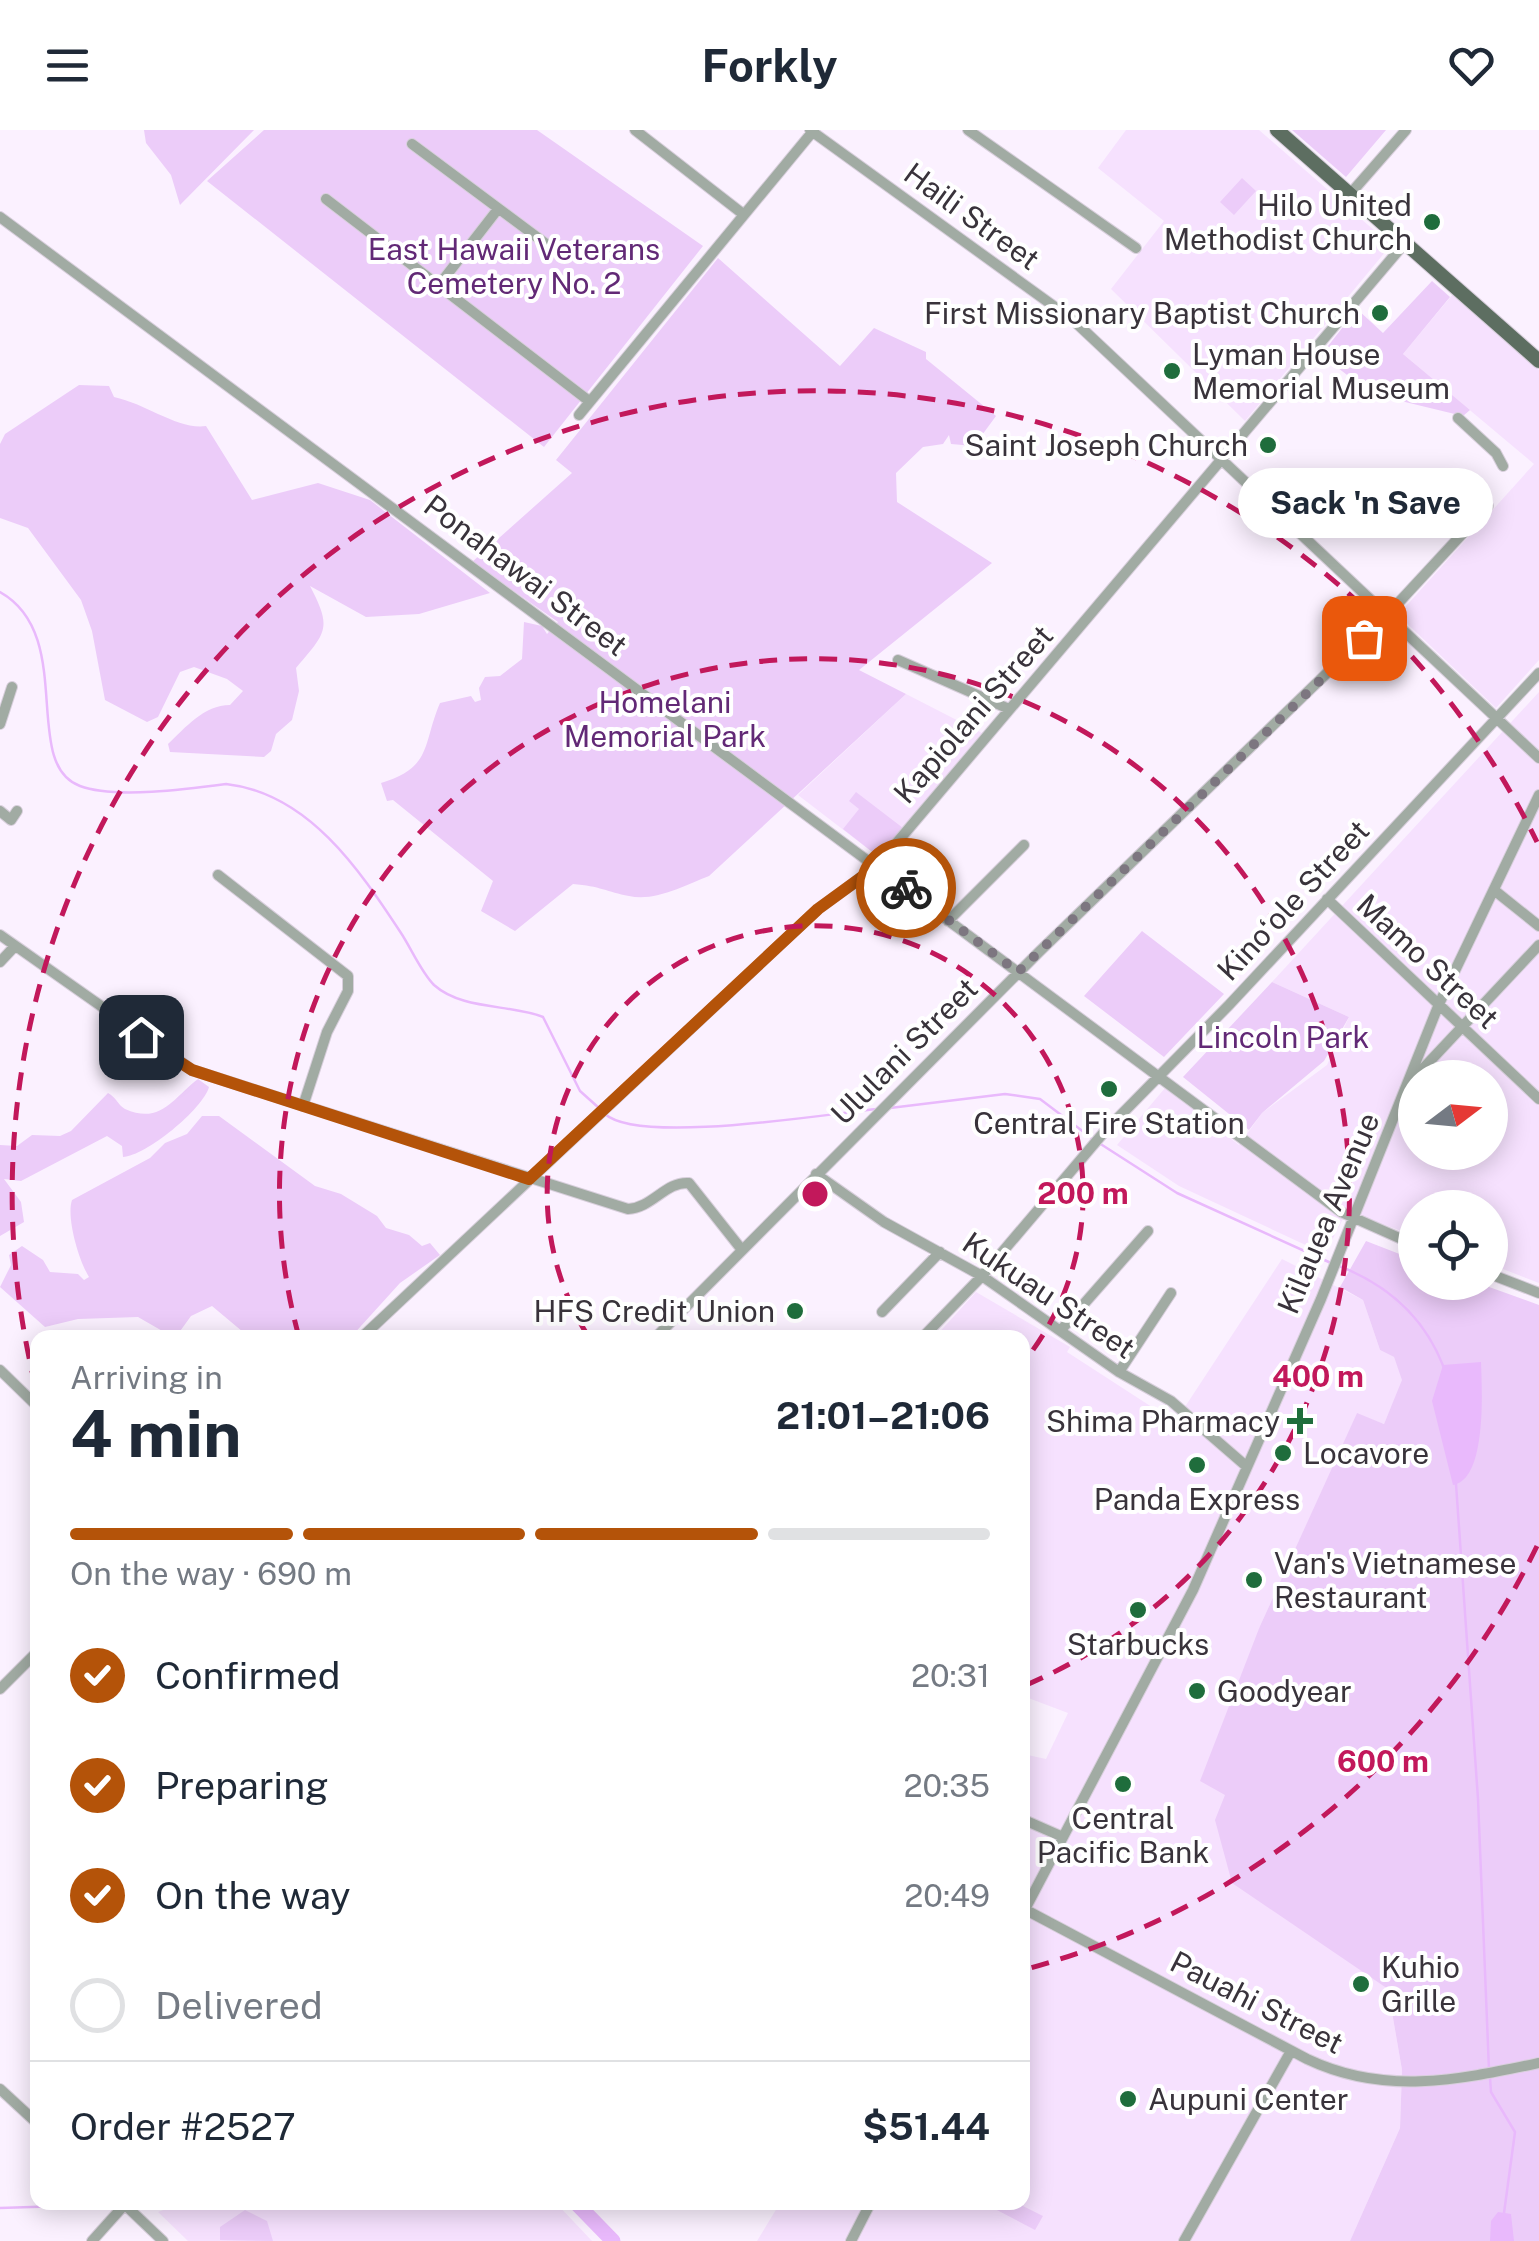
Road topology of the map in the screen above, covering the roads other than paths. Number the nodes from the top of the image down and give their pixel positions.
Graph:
1 (635, 130) edge
2 (968, 130) edge
3 (1278, 130) edge
4 (1406, 130) edge
5 (812, 131) edge
6 (412, 144) dead end
7 (1351, 193) junction
8 (326, 199) dead end
9 (498, 208) junction
10 (743, 214) junction
11 (0, 217) edge
12 (1404, 244) junction
13 (1136, 248) dead end
14 (564, 258) dead end
15 (439, 285) junction
16 (1539, 360) edge
17 (589, 402) junction
18 (579, 415) dead end
19 (1458, 418) dead end
20 (1224, 458) junction
21 (1503, 466) dead end
22 (1488, 506) dead end
23 (1389, 613) junction
24 (898, 660) dead end
25 (1539, 673) edge
26 (12, 687) dead end
27 (1009, 709) junction
28 (1498, 719) junction
29 (0, 724) edge
30 (1539, 758) edge
31 (1539, 794) edge
32 (0, 811) edge
33 (17, 811) dead end
34 (1024, 845) dead end
35 (877, 866) junction
36 (218, 874) dead end
37 (1494, 890) junction
38 (1327, 900) junction
39 (948, 920) junction
40 (1539, 926) edge
41 (0, 935) edge
42 (1539, 945) edge
43 (15, 946) junction
44 (0, 962) edge
45 (1018, 972) junction
46 (1439, 1004) junction
47 (1464, 1028) junction
48 (1419, 1060) edge
49 (1432, 1060) edge
50 (1156, 1076) junction
51 (1539, 1099) edge
52 (304, 1106) junction
53 (1398, 1113) edge
54 (816, 1174) junction
55 (529, 1179) junction
56 (1352, 1220) junction
57 (1148, 1231) dead end
58 (1398, 1238) edge
59 (742, 1250) junction
60 (940, 1252) junction
61 (982, 1276) junction
62 (1508, 1281) edge
63 (1171, 1293) dead end
64 (1539, 1293) edge
65 (882, 1312) dead end
66 (369, 1330) edge
67 (663, 1330) edge
68 (930, 1330) edge
69 (1061, 1330) junction
70 (0, 1370) edge
71 (1119, 1372) junction
72 (30, 1399) edge
73 (1246, 1466) junction
74 (30, 1659) edge
75 (0, 1689) edge
76 (1030, 1823) edge
77 (1063, 1837) junction
78 (1030, 1901) edge
79 (1030, 1916) edge
80 (1292, 2051) junction
81 (1539, 2063) edge
82 (0, 2089) edge
83 (30, 2117) edge
84 (119, 2210) edge
85 (132, 2210) edge
86 (867, 2210) edge
87 (92, 2241) edge
88 (164, 2241) edge
89 (851, 2241) edge
90 (1184, 2241) edge

1 - 10 street
2 - 13 street
3 - 7 main road
4 - 7 street
5 - 10 street
5 - 20 street, Haili Street
6 - 9 street
7 - 12 main road
8 - 15 street
9 - 14 street
9 - 15 street
10 - 17 street
11 - 35 street, Ponahawai Street
12 - 16 main road
12 - 20 street, Kapiolani Street
15 - 17 street
17 - 18 street
19 - 21 street
20 - 23 street, Haili Street
20 - 27 street, Kapiolani Street
22 - 23 street, Ululani Street
23 - 28 street, Haili Street
23 - 45 street, Ululani Street
24 - 27 street
25 - 28 street, Kinoʻole Street
26 - 29 street
27 - 35 street, Kapiolani Street
28 - 30 street, Haili Street
28 - 38 street, Kinoʻole Street
31 - 37 street, Kilauea Avenue
32 - 33 street
34 - 39 street
35 - 39 street, Ponahawai Street
35 - 55 street, Kapiolani Street
36 - 52 street
37 - 40 street
37 - 46 street, Kilauea Avenue
38 - 46 street, Mamo Street
38 - 50 street, Kinoʻole Street
39 - 45 street, Ponahawai Street
41 - 43 street
42 - 47 street
43 - 44 street
43 - 52 street
45 - 50 street, Ponahawai Street
45 - 54 street, Ululani Street
46 - 47 street, Mamo Street
46 - 48 street, Kilauea Avenue
47 - 49 street
47 - 51 street, Mamo Street
50 - 56 street, Ponahawai Street
50 - 61 street, Kinoʻole Street
52 - 55 street
53 - 56 street, Kilauea Avenue
54 - 59 street, Ululani Street
54 - 60 street, Kukuau Street
55 - 59 street
55 - 66 street, Kapiolani Street
56 - 58 street, Ponahawai Street
56 - 73 street, Kilauea Avenue
57 - 69 street
59 - 67 street, Ululani Street
60 - 61 street, Kukuau Street
60 - 65 street
61 - 68 street, Kinoʻole Street
61 - 69 street, Kukuau Street
62 - 64 street
63 - 71 street
69 - 71 street, Kukuau Street
70 - 72 street
71 - 73 street, Kukuau Street
73 - 77 street, Kilauea Avenue
74 - 75 street
76 - 77 street
77 - 78 street, Kilauea Avenue
79 - 80 street, Pauahi Street
80 - 81 street, Pauahi Street
80 - 90 street
82 - 83 street
84 - 87 street
85 - 88 street
86 - 89 street

